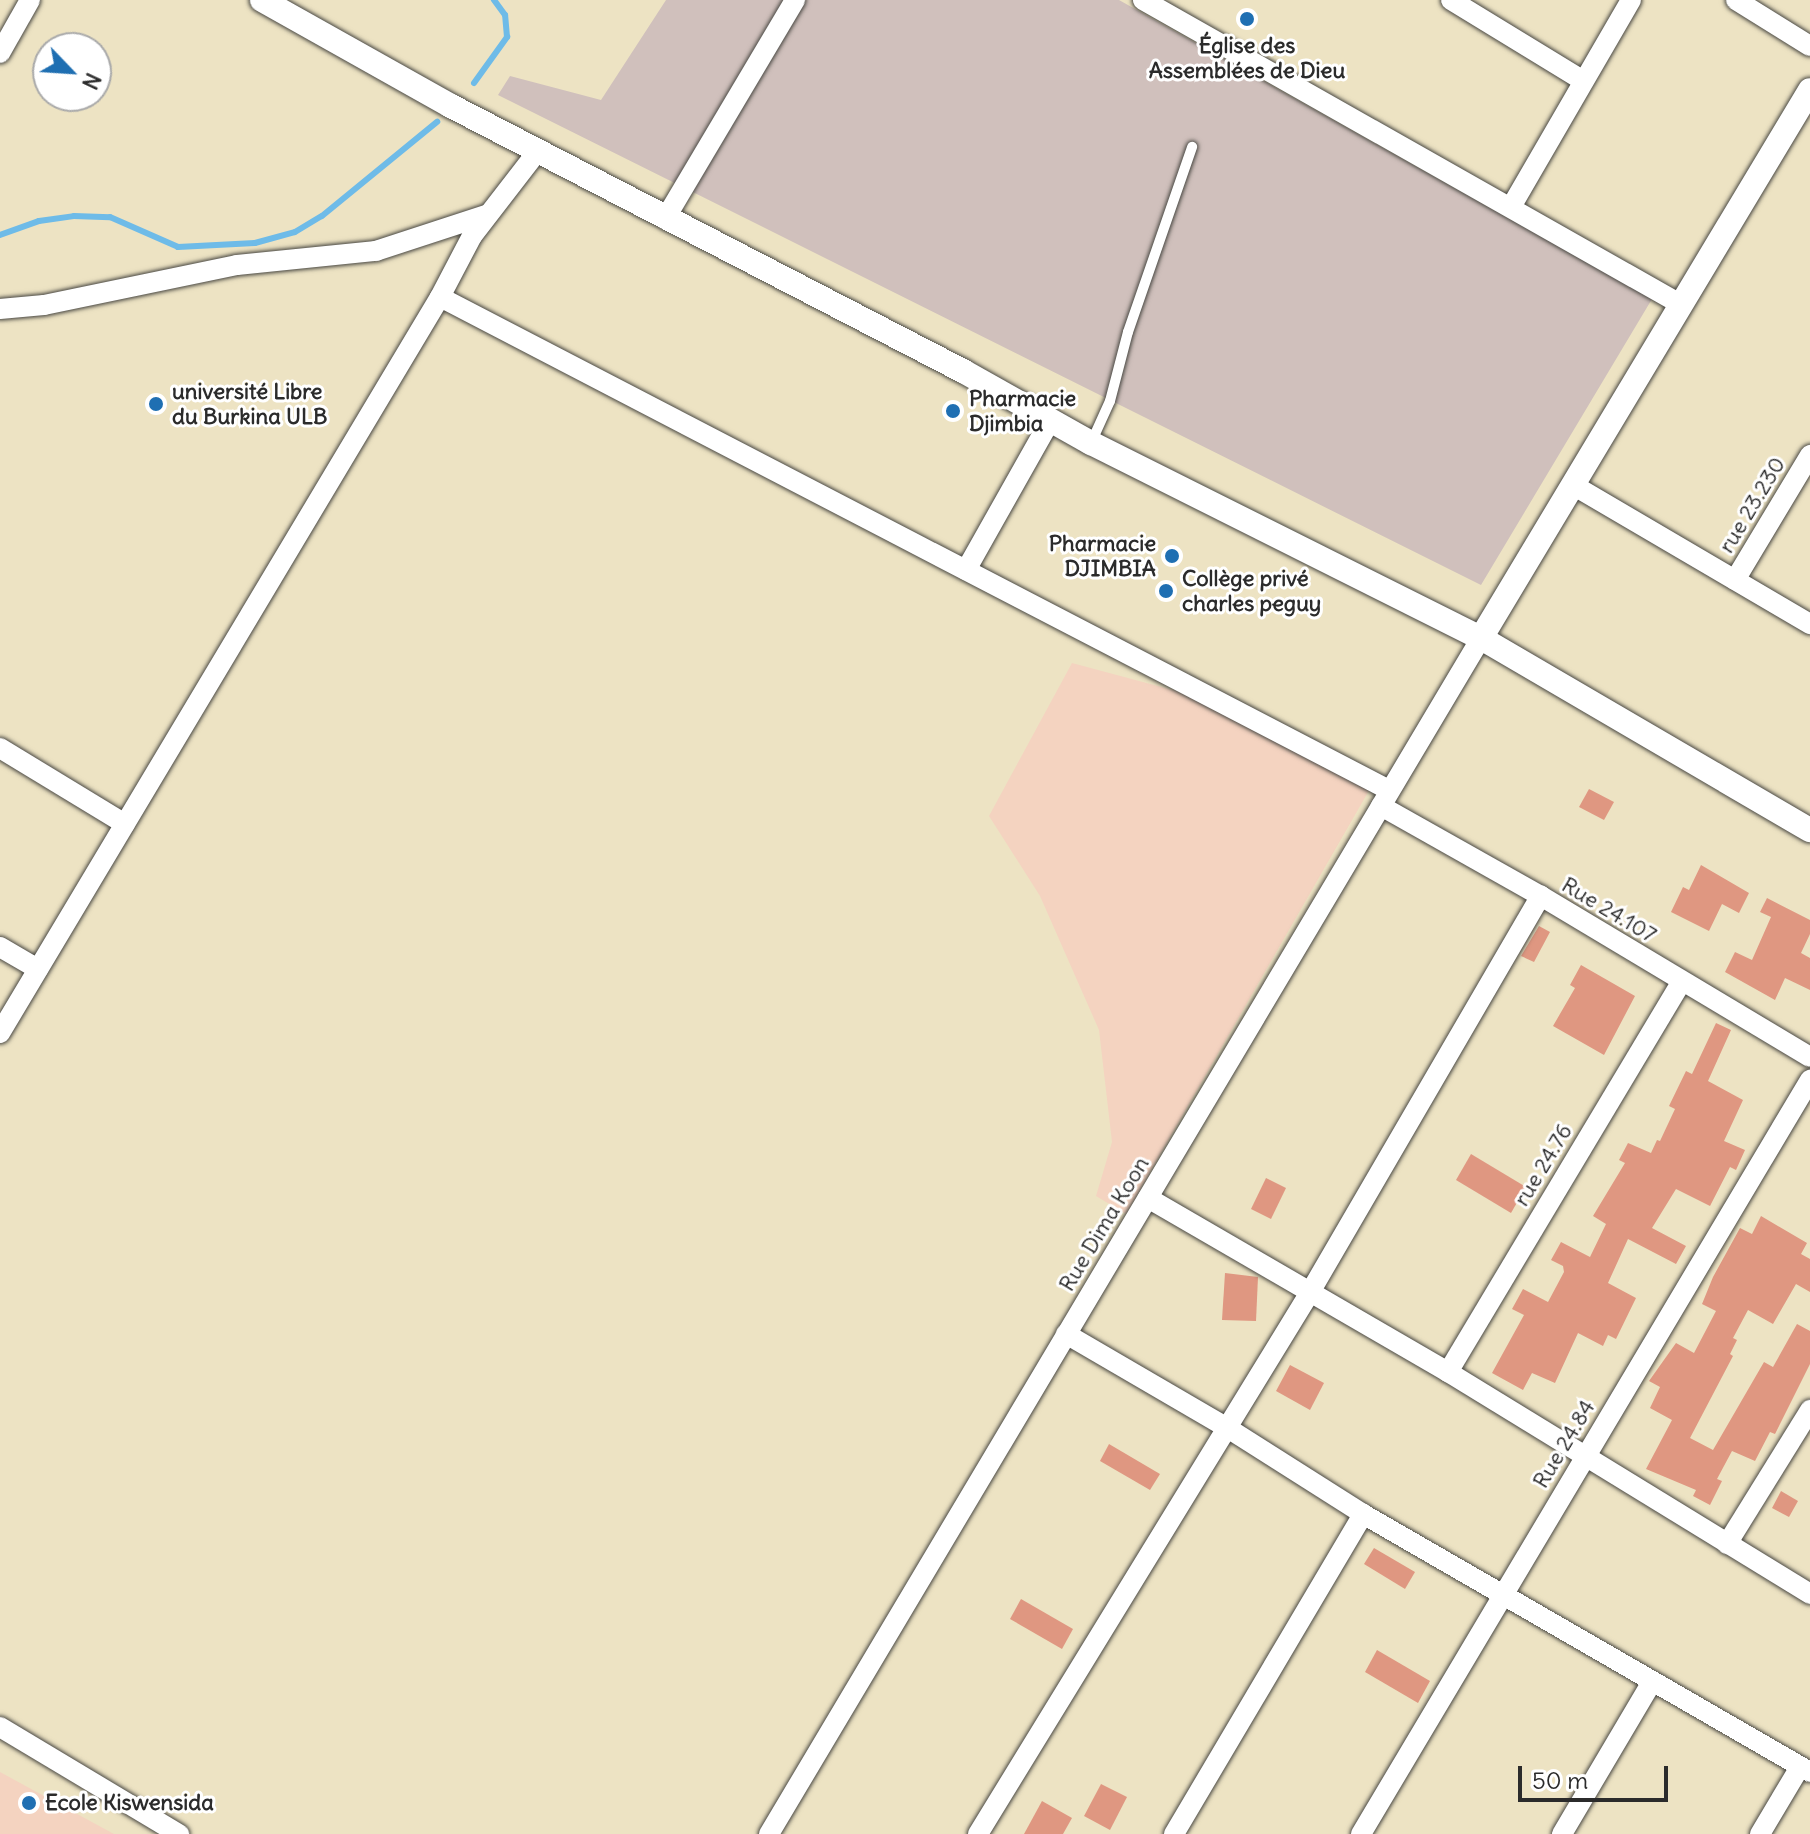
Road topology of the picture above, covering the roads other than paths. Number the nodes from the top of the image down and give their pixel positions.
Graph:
1 (30, 0) edge
2 (262, 0) edge
3 (795, 0) edge
4 (1143, 0) edge
5 (1451, 0) edge
6 (1631, 0) edge
7 (1736, 0) edge
8 (1810, 46) edge
9 (0, 53) edge
10 (1582, 80) junction
11 (1810, 90) edge
12 (1192, 147) dead end
13 (537, 152) junction
14 (1511, 207) junction
15 (486, 215) junction
16 (665, 219) junction
17 (440, 297) junction
18 (1680, 304) junction
19 (0, 309) edge
20 (1050, 421) junction
21 (1091, 443) junction
22 (1810, 455) edge
23 (1573, 485) junction
24 (966, 570) junction
25 (1735, 580) junction
26 (1810, 624) edge
27 (1481, 638) junction
28 (0, 748) edge
29 (1385, 798) junction
30 (125, 824) junction
31 (1810, 830) edge
32 (1541, 896) junction
33 (0, 947) edge
34 (38, 969) junction
35 (1681, 982) junction
36 (0, 1033) edge
37 (1810, 1057) edge
38 (1810, 1080) edge
39 (1148, 1198) junction
40 (1309, 1294) junction
41 (1066, 1334) junction
42 (1448, 1372) junction
43 (1810, 1410) edge
44 (1226, 1427) junction
45 (1585, 1456) junction
46 (1363, 1514) junction
47 (1727, 1544) junction
48 (1503, 1593) junction
49 (1810, 1594) edge
50 (1652, 1682) junction
51 (0, 1727) edge
52 (1805, 1770) edge
53 (179, 1834) edge
54 (769, 1834) edge
55 (978, 1834) edge
56 (1174, 1834) edge
57 (1361, 1834) edge
58 (1562, 1834) edge
59 (1760, 1834) edge

1 - 9 street
2 - 13 street
3 - 16 street
4 - 14 street
5 - 10 street
6 - 10 street
7 - 8 street
10 - 14 street
11 - 18 street
12 - 21 lane
13 - 15 street
13 - 16 street
14 - 18 street
15 - 17 street
15 - 19 street
16 - 20 street
17 - 24 street, Rue 24.107
17 - 30 street
18 - 23 street
20 - 21 street
20 - 24 street
21 - 27 street
22 - 25 street, rue 23.230
23 - 25 street
23 - 27 street
24 - 29 street, Rue 24.107
25 - 26 street
27 - 29 street, Rue Dima Koon
27 - 31 street
28 - 30 street
29 - 32 street, Rue 24.107
29 - 39 street, Rue Dima Koon
30 - 34 street
32 - 35 street, Rue 24.107
32 - 40 street
33 - 34 street
34 - 36 street
35 - 37 street, Rue 24.107
35 - 42 street, rue 24.76
38 - 45 street, Rue 24.84
39 - 40 street
39 - 41 street, Rue Dima Koon
40 - 42 street
40 - 44 street
41 - 44 street
41 - 54 street, Rue Dima Koon
42 - 45 street
43 - 47 street
44 - 46 street
44 - 55 street
45 - 47 street
45 - 48 street, Rue 24.84
46 - 48 street
46 - 56 street
47 - 49 street
48 - 50 street
48 - 57 street, Rue 24.84
50 - 52 street
50 - 58 street
51 - 53 street
52 - 59 street

